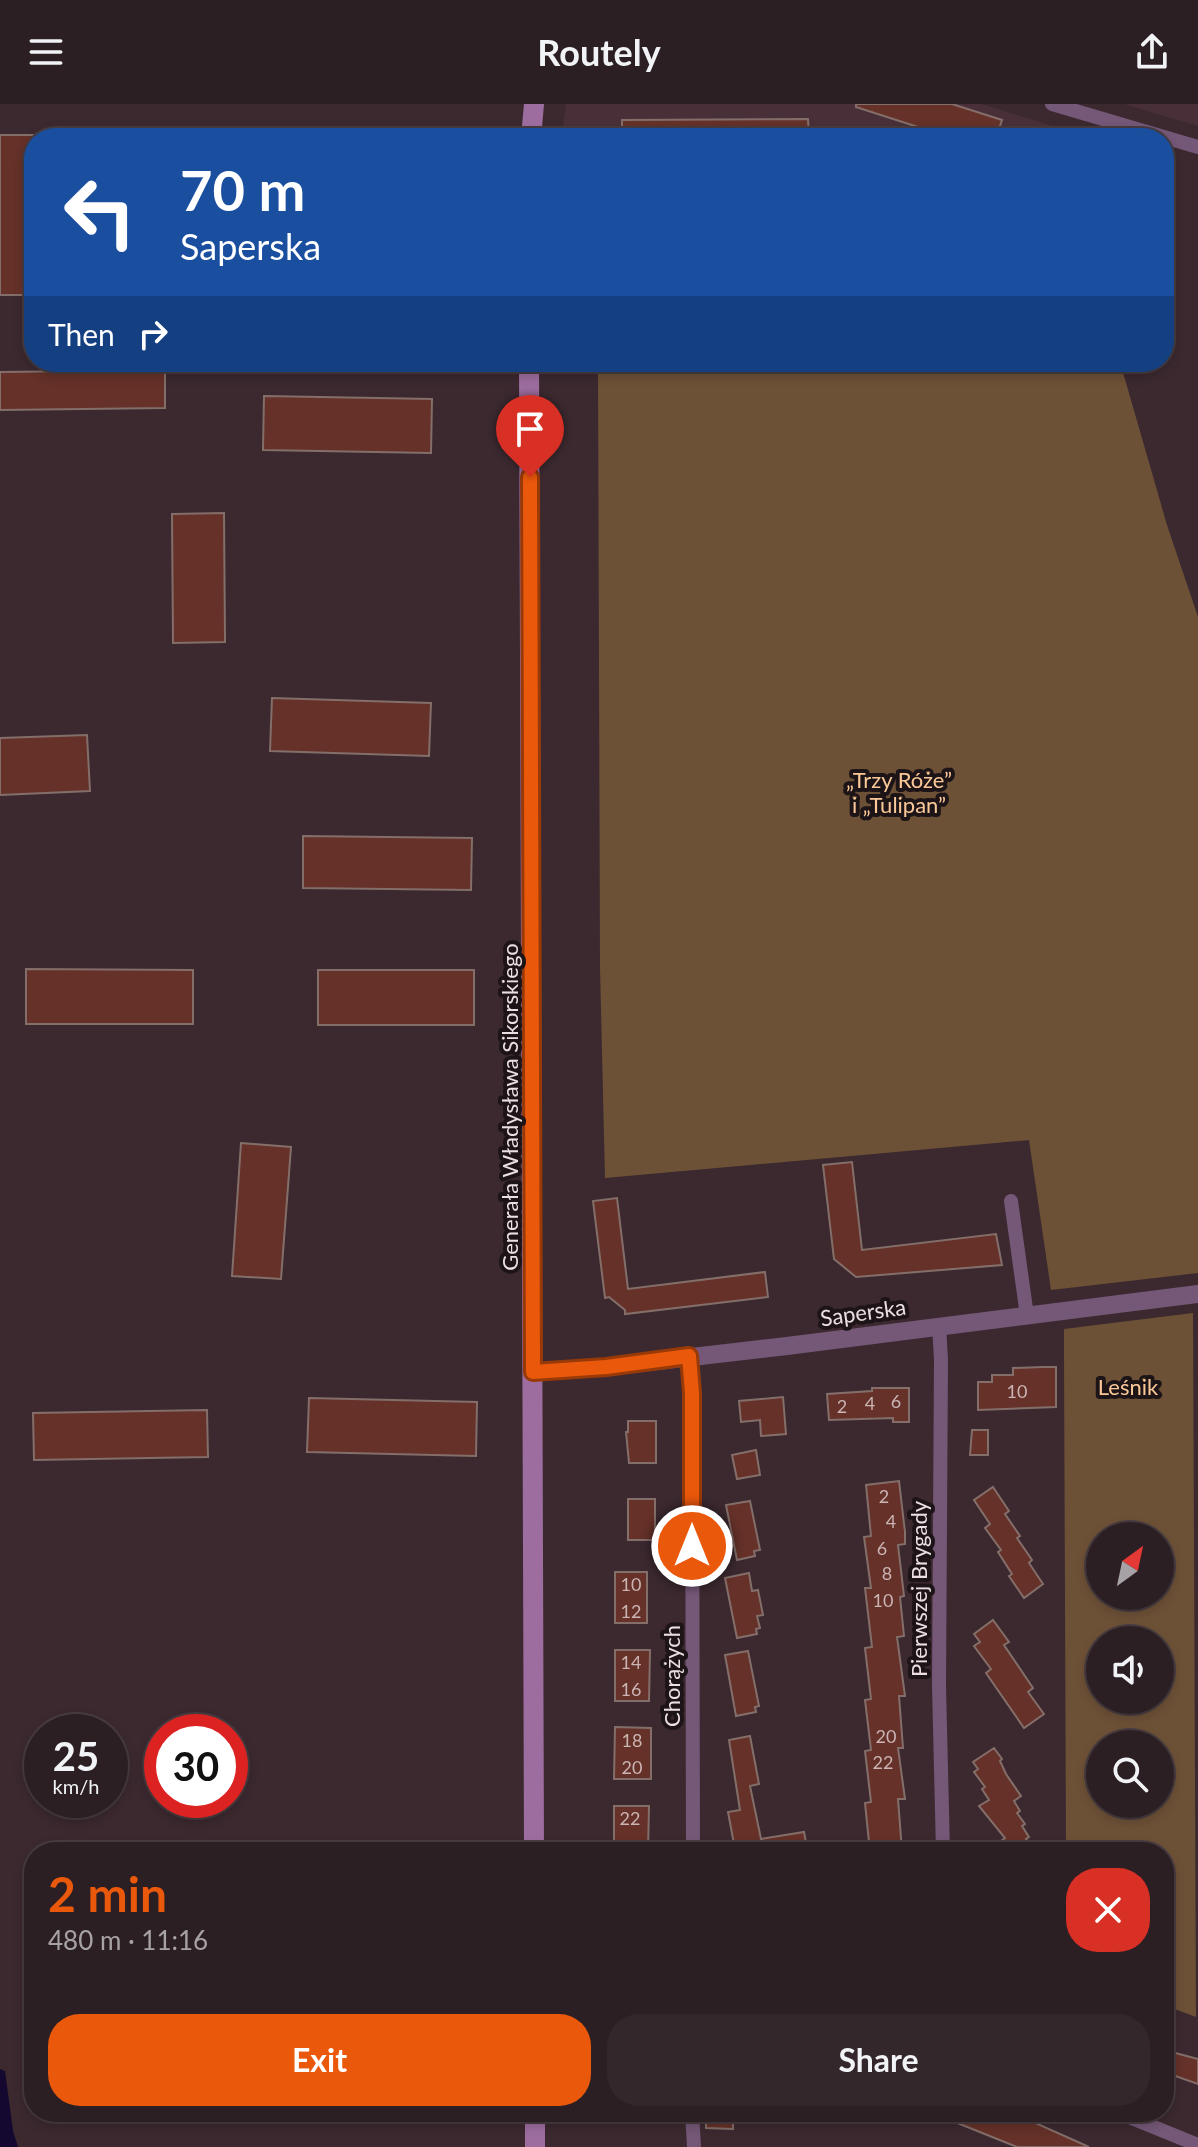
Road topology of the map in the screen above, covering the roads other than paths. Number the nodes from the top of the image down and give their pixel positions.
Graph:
1 (534, 104) edge
2 (1052, 104) edge
3 (532, 128) edge
4 (1133, 128) edge
5 (1174, 140) edge
6 (1198, 147) edge
7 (529, 372) edge
8 (1011, 1201) dead end
9 (1198, 1294) edge
10 (1027, 1316) junction
11 (939, 1325) junction
12 (689, 1356) junction
13 (533, 1372) junction
14 (534, 1842) edge
15 (693, 1842) edge
16 (943, 1842) edge
17 (535, 2122) edge
18 (693, 2122) edge
19 (1142, 2122) edge
20 (1198, 2145) edge
21 (535, 2147) edge
22 (694, 2147) edge

1 - 3 main road
2 - 4 street
5 - 6 street
7 - 13 main road, Generała Władysława Sikorskiego
8 - 10 street
9 - 10 street, Saperska
10 - 11 street, Saperska
11 - 12 street, Saperska
11 - 16 street, Pierwszej Brygady
12 - 13 street, Saperska
12 - 15 street, Chorążych
13 - 14 main road, Generała Władysława Sikorskiego
17 - 21 main road
18 - 22 street
19 - 20 street

